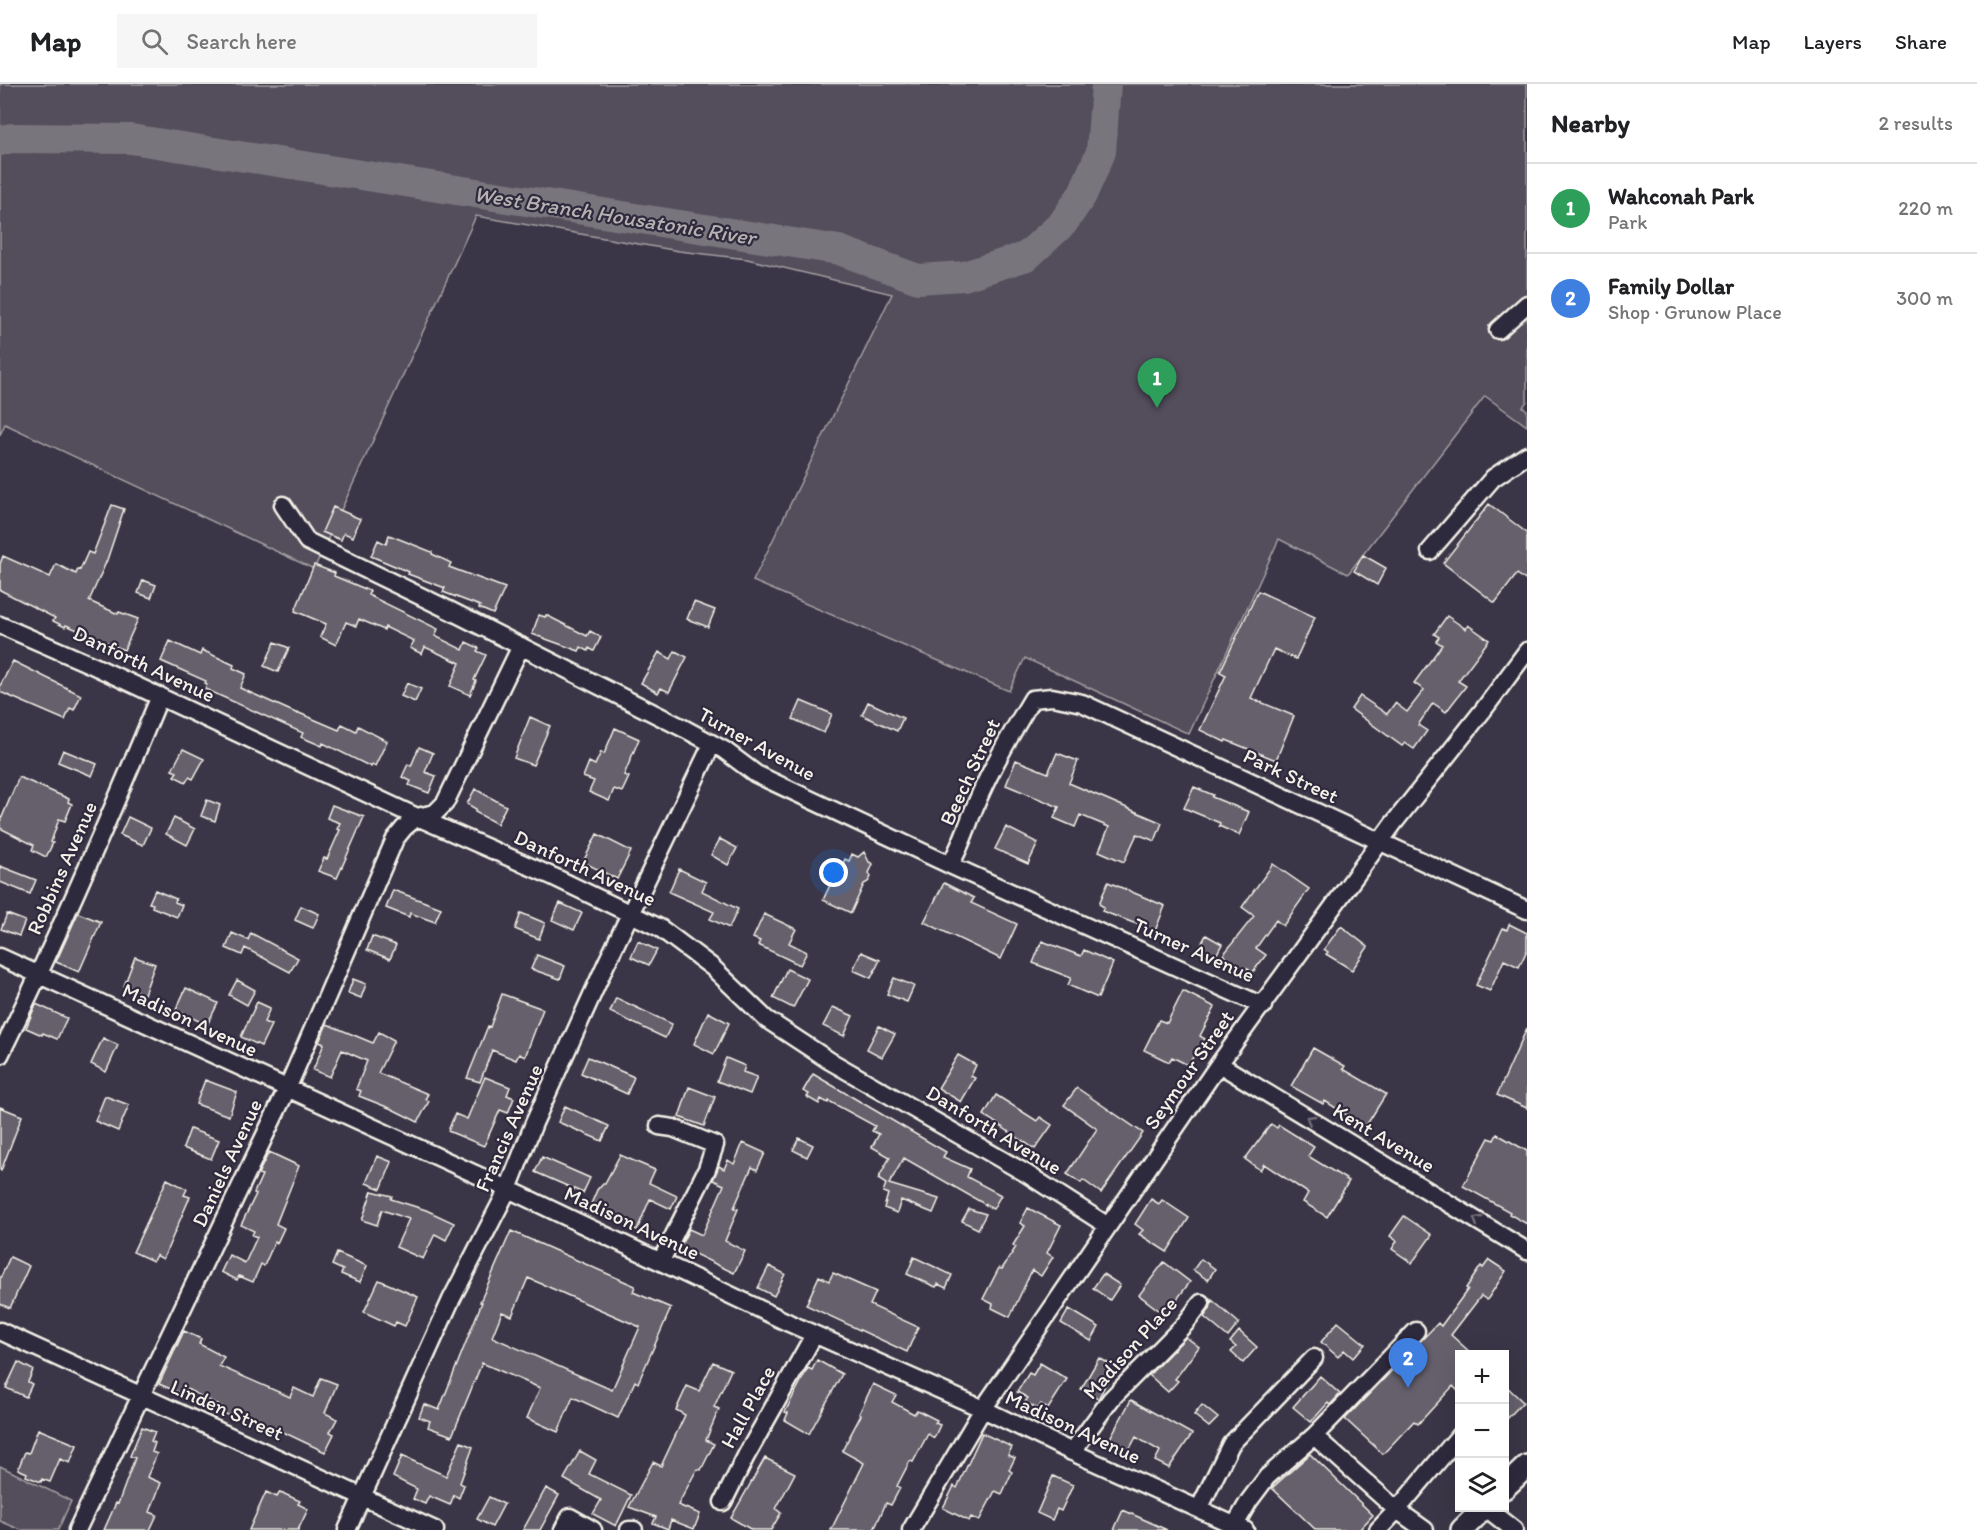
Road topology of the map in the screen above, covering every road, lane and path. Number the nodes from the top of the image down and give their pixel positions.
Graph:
1 (1527, 304) edge
2 (1498, 330) dead end
3 (1527, 454) edge
4 (283, 505) dead end
5 (1430, 551) dead end
6 (0, 624) edge
7 (520, 646) junction
8 (1527, 651) edge
9 (160, 696) junction
10 (1032, 699) joint
11 (712, 744) junction
12 (417, 817) junction
13 (1380, 843) junction
14 (950, 865) junction
15 (1527, 910) edge
16 (632, 914) junction
17 (0, 957) edge
18 (39, 975) junction
19 (1263, 1006) junction
20 (0, 1055) edge
21 (1219, 1064) junction
22 (287, 1089) junction
23 (659, 1126) dead end
24 (508, 1189) junction
25 (1108, 1226) junction
26 (1527, 1251) edge
27 (661, 1261) junction
28 (1201, 1303) dead end
29 (0, 1331) edge
30 (1416, 1331) dead end
31 (814, 1335) junction
32 (1314, 1358) dead end
33 (141, 1396) junction
34 (983, 1409) junction
35 (1314, 1436) junction
36 (1455, 1441) edge
37 (1072, 1452) junction
38 (1527, 1466) edge
39 (1509, 1483) edge
40 (363, 1496) junction
41 (723, 1502) dead end
42 (1199, 1509) junction
43 (1397, 1510) junction
44 (1481, 1512) edge
45 (1490, 1512) edge
46 (1237, 1528) edge
47 (77, 1530) edge
48 (347, 1530) edge
49 (435, 1530) edge
50 (563, 1530) edge
51 (593, 1530) edge
52 (911, 1530) edge
53 (1378, 1530) edge
54 (1425, 1530) edge
55 (1462, 1530) edge
56 (1514, 1530) edge

1 - 2 street
3 - 5 street
4 - 7 street, Turner Avenue
6 - 9 street, Danforth Avenue
7 - 11 street, Turner Avenue
7 - 12 street, Daniels Avenue
8 - 13 street, Seymour Street
9 - 12 street, Danforth Avenue
9 - 18 street, Robbins Avenue
10 - 13 street, Park Street
10 - 14 street, Beech Street
11 - 14 street, Turner Avenue
11 - 16 street, Francis Avenue
12 - 16 street, Danforth Avenue
12 - 22 street, Daniels Avenue
13 - 15 street, Park Street
13 - 19 street, Seymour Street
14 - 19 street, Turner Avenue
16 - 24 street, Francis Avenue
16 - 25 street, Danforth Avenue
17 - 18 street, Madison Avenue
18 - 20 street, Robbins Avenue
18 - 22 street, Madison Avenue
19 - 21 street, Seymour Street
21 - 25 street, Seymour Street
26 -> 21 street, Kent Avenue
22 - 24 street, Madison Avenue
22 - 33 street, Daniels Avenue
23 - 27 street
24 - 27 street, Madison Avenue
24 - 40 street, Francis Avenue
25 - 34 street, Seymour Street
27 - 31 street, Madison Avenue
28 - 37 street, Madison Place
29 - 33 street, Linden Street
30 - 35 street
31 - 34 street, Madison Avenue
31 - 41 street, Hall Place
32 - 42 street
33 - 40 street, Linden Street
33 - 47 street, Daniels Avenue
34 - 37 street, Madison Avenue
34 - 52 street, Seymour Street
35 - 43 street
35 - 46 street
36 - 43 street
37 - 42 street, Madison Avenue
38 - 39 main road
40 - 48 street, Francis Avenue
40 - 49 street, Linden Street
42 - 46 street, Madison Avenue
43 - 53 street
43 - 54 street
44 - 55 main road
45 - 56 street
50 - 51 street

